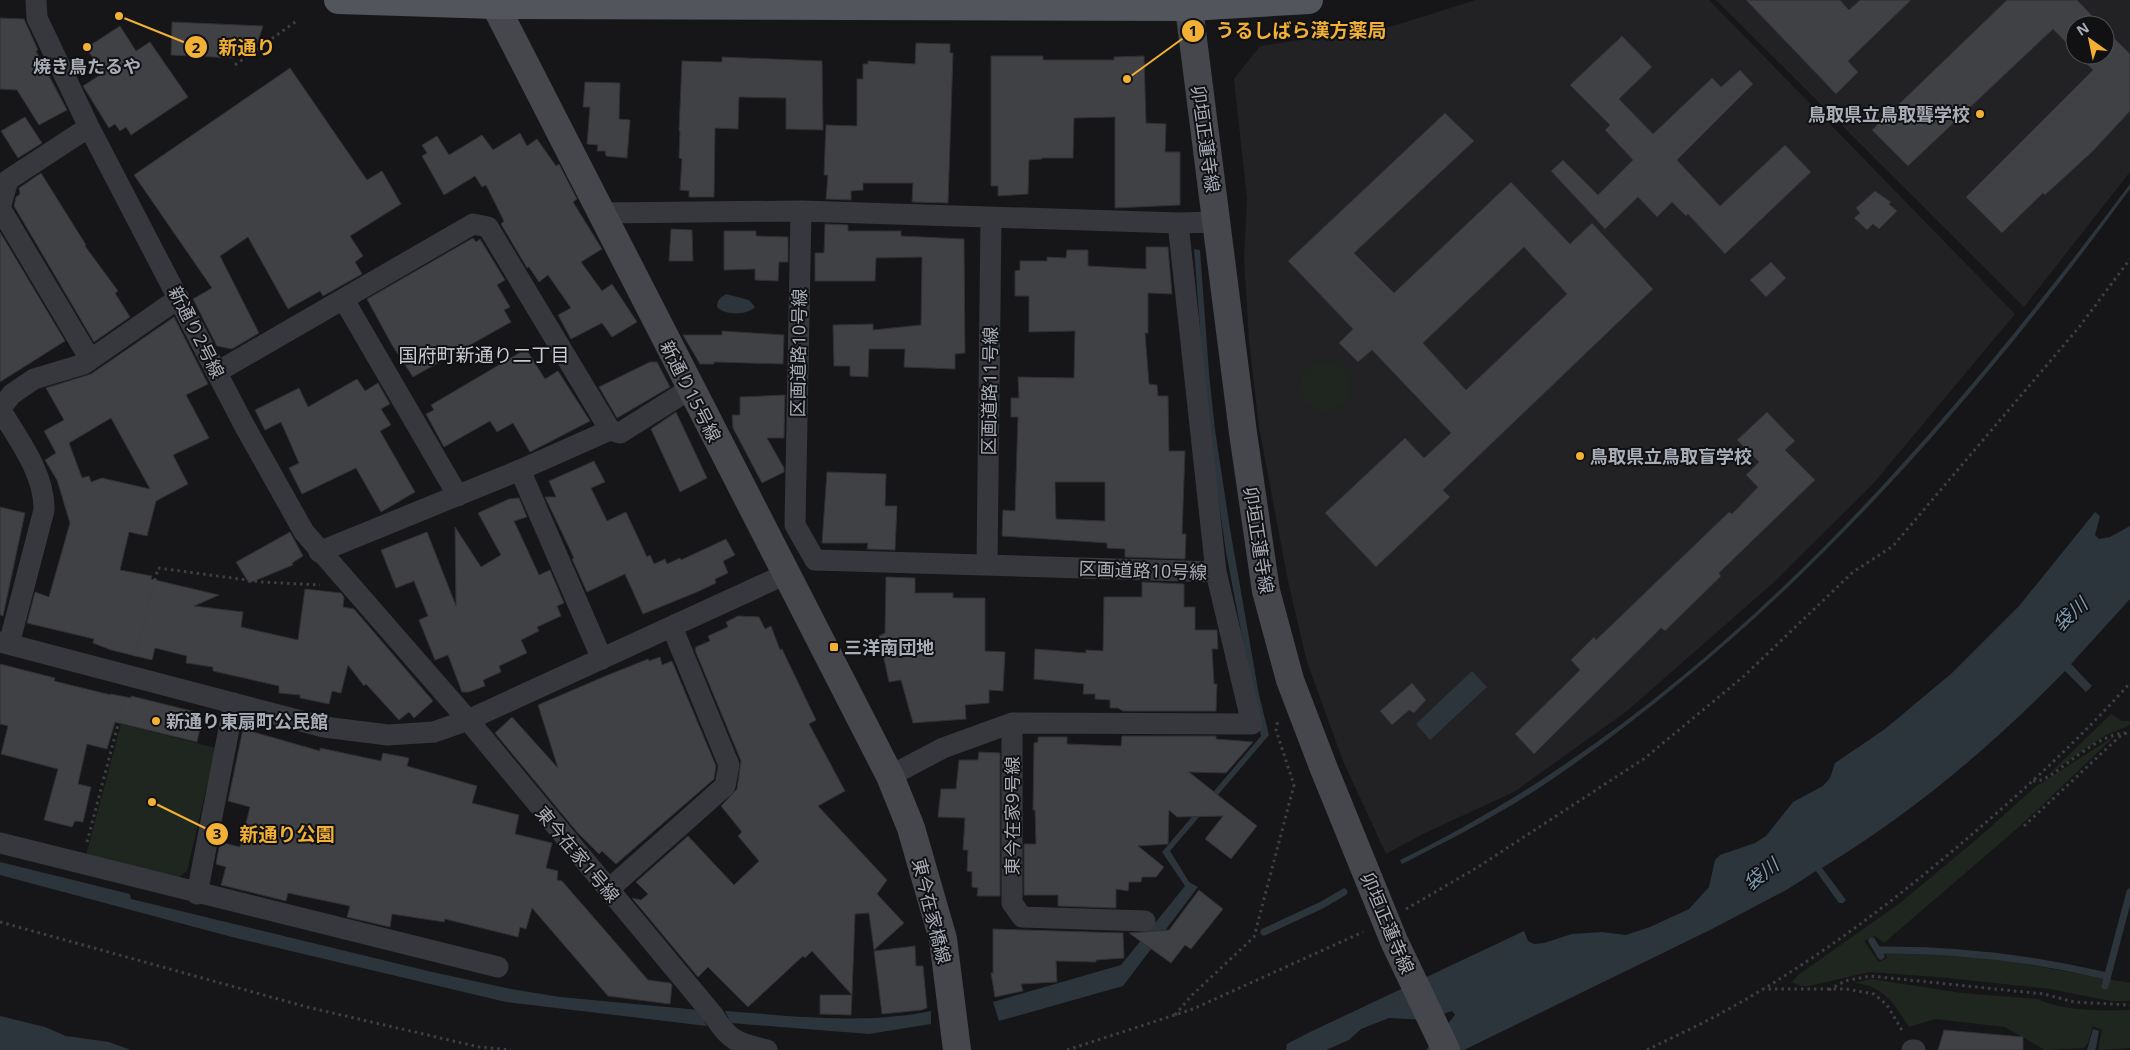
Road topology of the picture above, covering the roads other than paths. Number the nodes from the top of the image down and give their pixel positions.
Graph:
1 (36, 0) edge
2 (338, 0) edge
3 (1309, 0) edge
4 (495, 2) edge
5 (603, 2) edge
6 (1188, 3) edge
7 (89, 127) junction
8 (801, 212) junction
9 (601, 213) junction
10 (991, 218) junction
11 (1217, 222) junction
12 (1178, 223) junction
13 (179, 298) junction
14 (344, 300) junction
15 (90, 359) junction
16 (217, 372) junction
17 (690, 389) junction
18 (0, 409) edge
19 (610, 430) junction
20 (520, 470) junction
21 (458, 496) junction
22 (320, 552) junction
23 (986, 565) junction
24 (1216, 572) junction
25 (786, 574) junction
26 (672, 627) junction
27 (398, 641) joint
28 (5, 643) edge
29 (602, 659) junction
30 (234, 703) junction
31 (468, 720) junction
32 (1012, 723) junction
33 (890, 776) junction
34 (0, 843) edge
35 (608, 890) junction
36 (197, 894) junction
37 (1145, 922) dead end
38 (498, 968) dead end
39 (767, 1050) edge
40 (957, 1050) edge
41 (1446, 1050) edge

1 - 7 street, 新通り2号線
2 - 4 main road
3 - 6 main road
4 - 5 main road
4 - 9 street, 新通り15号線
5 - 6 main road
6 - 11 street, 卯垣正蓮寺線
7 - 13 street, 新通り2号線
7 - 15 street
8 - 9 street
8 - 10 street
8 - 23 street, 区画道路10号線
9 - 17 street, 新通り15号線
10 - 12 street
10 - 23 street, 区画道路11号線
11 - 12 street
11 - 41 street, 卯垣正蓮寺線
12 - 24 street, 区画道路10号線
13 - 15 street
13 - 16 street, 新通り2号線
14 - 16 street
14 - 19 street
14 - 21 street
15 - 18 street
16 - 22 street, 新通り2号線
17 - 19 street
17 - 25 street, 新通り15号線
18 - 28 street
19 - 20 street
20 - 21 street
20 - 29 street
21 - 22 street
22 - 27 street, 新通り2号線
23 - 24 street, 区画道路10号線
24 - 32 street
25 - 26 street
25 - 33 street, 新通り15号線
26 - 29 street
26 - 35 street
27 - 31 street, 東今在家1号線
28 - 30 street
29 - 31 street
30 - 31 street
30 - 36 street
31 - 35 street, 東今在家1号線
32 - 33 street
32 - 37 street, 東今在家9号線
33 - 40 street, 東今在家橋線
34 - 36 street
35 - 39 street, 東今在家1号線
36 - 38 street

